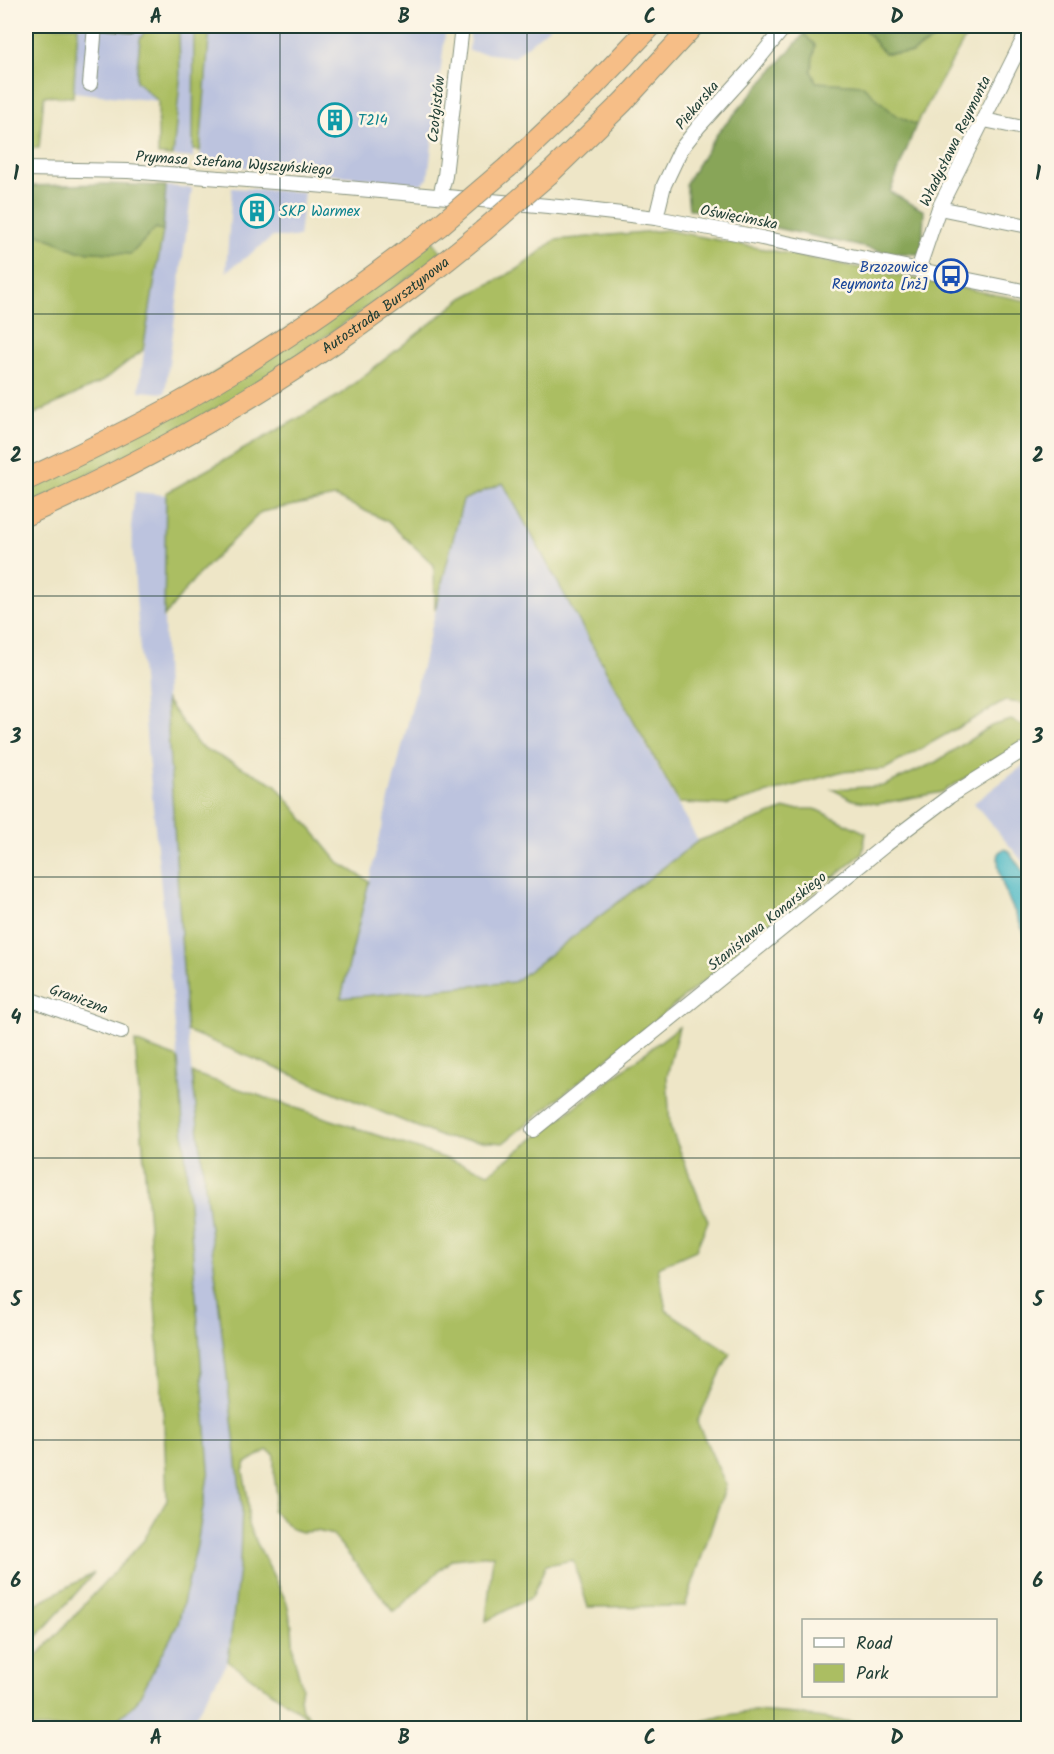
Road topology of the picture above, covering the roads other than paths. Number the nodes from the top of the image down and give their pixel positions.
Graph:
1 (129, 26) edge
2 (462, 26) edge
3 (651, 26) edge
4 (693, 26) edge
5 (785, 26) edge
6 (1029, 30) edge
7 (90, 84) dead end
8 (984, 120) junction
9 (1029, 129) edge
10 (26, 170) edge
11 (440, 196) junction
12 (939, 208) junction
13 (656, 219) junction
14 (1029, 226) edge
15 (918, 270) junction
16 (1029, 292) edge
17 (26, 480) edge
18 (26, 515) edge
19 (1029, 747) edge
20 (26, 998) edge
21 (121, 1032) dead end
22 (533, 1130) dead end

1 - 7 street
2 - 11 street, Czołgistów
3 - 17 highway, Autostrada Bursztynowa, bridge
4 - 18 highway, Autostrada Bursztynowa, bridge
5 - 13 street, Piekarska
6 - 8 street, Władysława Reymonta
8 - 9 street
8 - 12 street, Władysława Reymonta
10 - 11 street, Prymasa Stefana Wyszyńskiego
11 - 13 street, Oświęcimska
12 - 14 street
12 - 15 street, Władysława Reymonta
13 - 15 street, Oświęcimska
15 - 16 street, Oświęcimska
19 - 22 street, Stanisława Konarskiego
20 - 21 street, Graniczna

